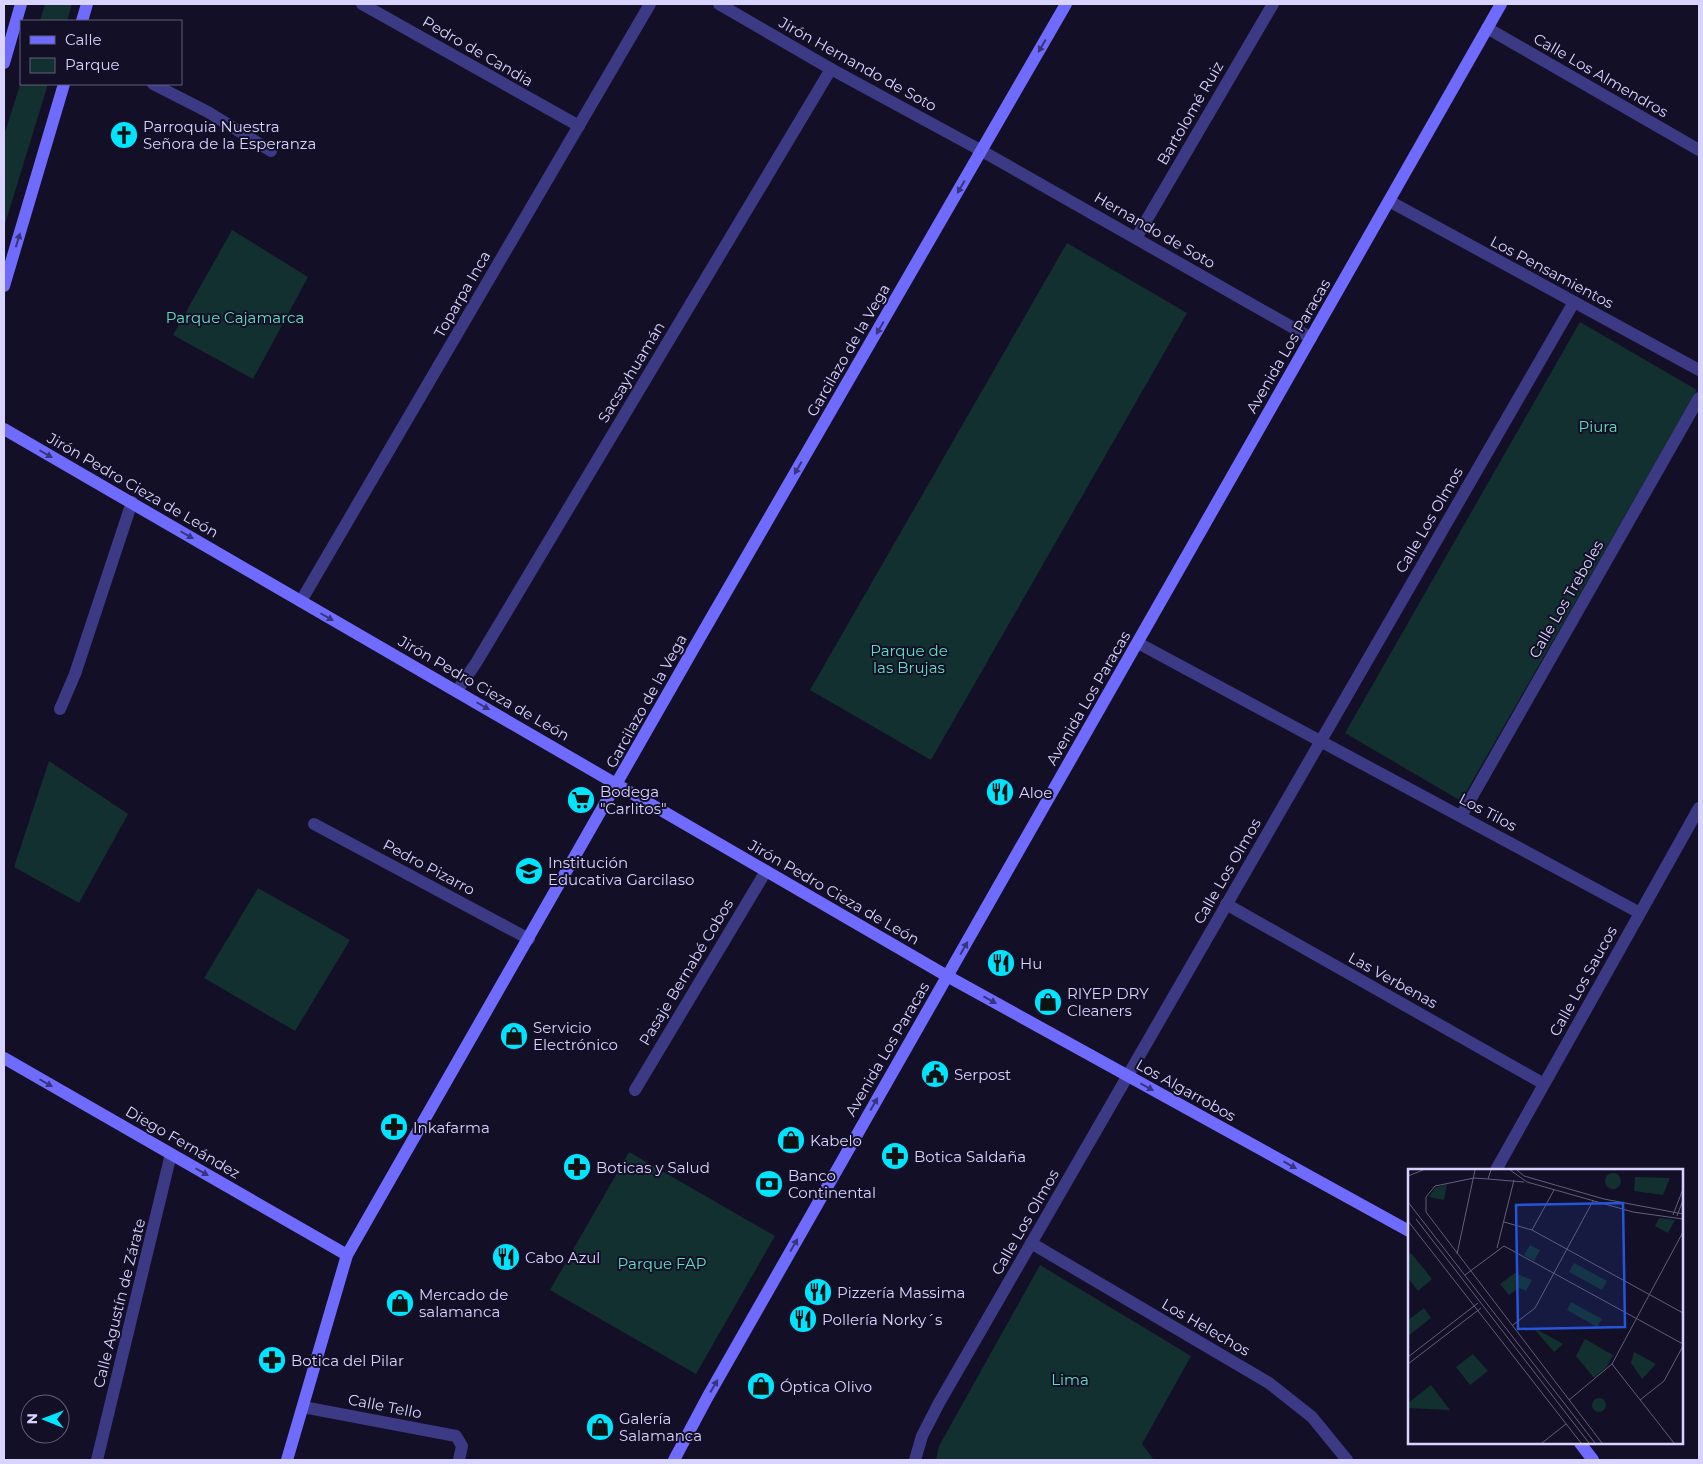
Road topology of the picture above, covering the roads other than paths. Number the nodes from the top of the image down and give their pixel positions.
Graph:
1 (20, 4) edge
2 (87, 4) edge
3 (362, 4) edge
4 (650, 4) edge
5 (719, 4) edge
6 (1066, 4) edge
7 (1273, 4) edge
8 (1501, 4) edge
9 (82, 20) edge
10 (1487, 28) junction
11 (4, 63) edge
12 (831, 69) junction
13 (64, 85) edge
14 (155, 85) edge
15 (579, 126) junction
16 (1699, 150) edge
17 (271, 151) dead end
18 (982, 151) junction
19 (1389, 201) junction
20 (1136, 238) junction
21 (4, 286) edge
22 (1574, 302) junction
23 (1311, 338) junction
24 (1699, 370) edge
25 (1699, 398) edge
26 (4, 429) edge
27 (132, 502) junction
28 (301, 601) junction
29 (1138, 642) junction
30 (457, 691) junction
31 (60, 710) dead end
32 (1321, 740) junction
33 (618, 784) junction
34 (1699, 808) edge
35 (1461, 816) junction
36 (314, 824) dead end
37 (766, 871) junction
38 (1226, 904) junction
39 (1640, 913) junction
40 (529, 939) junction
41 (947, 976) junction
42 (4, 1058) edge
43 (1128, 1076) junction
44 (1544, 1084) junction
45 (635, 1090) dead end
46 (171, 1154) junction
47 (1497, 1169) edge
48 (1408, 1230) edge
49 (1031, 1244) junction
50 (347, 1255) junction
51 (303, 1407) junction
52 (1581, 1444) edge
53 (97, 1460) edge
54 (287, 1460) edge
55 (459, 1460) edge
56 (674, 1460) edge
57 (915, 1460) edge
58 (1347, 1460) edge
59 (1593, 1460) edge

1 - 11 street
2 - 9 street
3 - 15 street, Pedro de Candia
4 - 15 street, Toparpa Inca
5 - 12 street, Jirón Hernando de Soto
6 -> 18 street, Garcilazo de la Vega
7 - 20 street, Bartolomé Ruiz
8 - 10 street, Avenida Los Paracas
10 - 16 street, Calle Los Almendros
10 - 19 street, Avenida Los Paracas
12 - 18 street, Jirón Hernando de Soto
12 - 30 street, Sacsayhuamán
21 -> 13 street
14 - 17 street
15 - 28 street, Toparpa Inca
18 - 20 street, Hernando de Soto
18 -> 33 street, Garcilazo de la Vega
19 - 22 street, Los Pensamientos
19 - 23 street, Avenida Los Paracas
20 - 23 street, Hernando de Soto
22 - 24 street, Los Pensamientos
22 - 32 street, Calle Los Olmos
23 - 29 street, Avenida Los Paracas
25 - 35 street, Calle Los Treboles
26 -> 27 street, Jirón Pedro Cieza de León
27 -> 28 street, Jirón Pedro Cieza de León
27 - 31 street
28 -> 30 street, Jirón Pedro Cieza de León
29 - 32 street, Los Tilos
41 -> 29 street, Avenida Los Paracas
30 -> 33 street, Jirón Pedro Cieza de León
32 - 35 street, Los Tilos
32 - 38 street, Calle Los Olmos
33 - 37 street, Jirón Pedro Cieza de León
33 - 40 street, Garcilazo de la Vega
34 - 39 street, Calle Los Saucos
35 - 39 street, Los Tilos
36 - 40 street, Pedro Pizarro
37 - 41 street, Jirón Pedro Cieza de León
37 - 45 street, Pasaje Bernabé Cobos
38 - 43 street, Calle Los Olmos
38 - 44 street, Las Verbenas
39 - 44 street, Calle Los Saucos
40 - 50 street, Garcilazo de la Vega
41 -> 43 street, Los Algarrobos
56 -> 41 street, Avenida Los Paracas
42 -> 46 street, Diego Fernández
43 -> 48 street, Los Algarrobos
43 - 49 street, Calle Los Olmos
44 - 47 street, Calle Los Saucos
46 -> 50 street, Diego Fernández
46 - 53 street, Calle Agustín de Zárate
49 - 57 street, Calle Los Olmos
49 - 58 street, Los Helechos
50 - 51 street, Garcilazo de la Vega
51 - 54 street, Garcilazo de la Vega
51 - 55 street, Calle Tello
52 - 59 street

